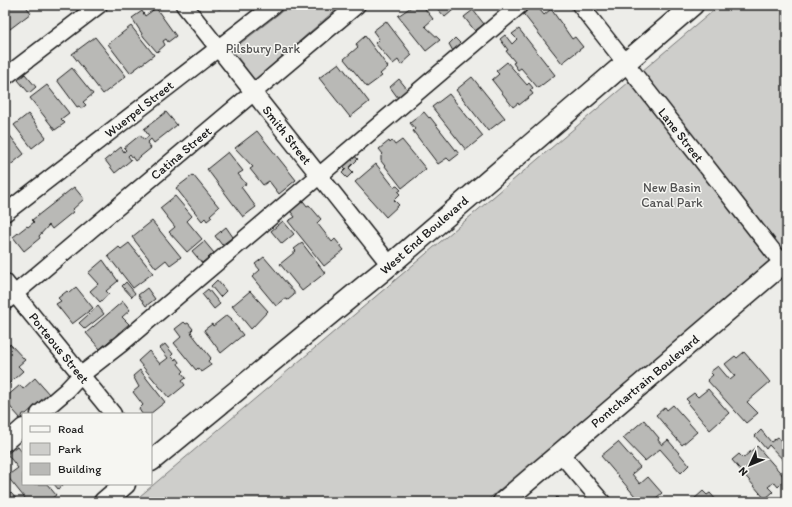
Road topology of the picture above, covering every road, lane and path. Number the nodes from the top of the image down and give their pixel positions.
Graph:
1 (99, 5) edge
2 (184, 5) edge
3 (274, 5) edge
4 (357, 5) edge
5 (520, 5) edge
6 (580, 5) edge
7 (693, 5) edge
8 (217, 48) junction
9 (624, 62) junction
10 (5, 77) edge
11 (252, 92) junction
12 (320, 177) junction
13 (5, 213) edge
14 (785, 262) edge
15 (390, 265) junction
16 (8, 293) edge
17 (81, 375) junction
18 (40, 413) edge
19 (111, 413) edge
20 (22, 428) edge
21 (5, 443) edge
22 (560, 453) junction
23 (152, 460) edge
24 (124, 485) edge
25 (104, 502) edge
26 (503, 502) edge
27 (602, 502) edge

1 - 10 street
2 - 8 street, Smith Street
3 - 8 street, Wuerpel Street
4 - 11 street, Catina Street
5 - 12 street
6 - 9 street, Lane Street
7 - 9 main road, West End Boulevard
8 - 11 street, Smith Street
8 - 13 street, Wuerpel Street
9 - 14 street, Lane Street
9 - 15 main road, West End Boulevard
11 - 12 street, Smith Street
11 - 16 street, Catina Street
12 - 15 street, Smith Street
12 - 17 street
14 - 22 main road, Pontchartrain Boulevard
15 - 23 main road, West End Boulevard
16 - 17 street, Porteous Street
17 - 18 street
17 - 19 street, Porteous Street
20 - 21 street
22 - 26 main road, Pontchartrain Boulevard
22 - 27 street
24 - 25 main road

